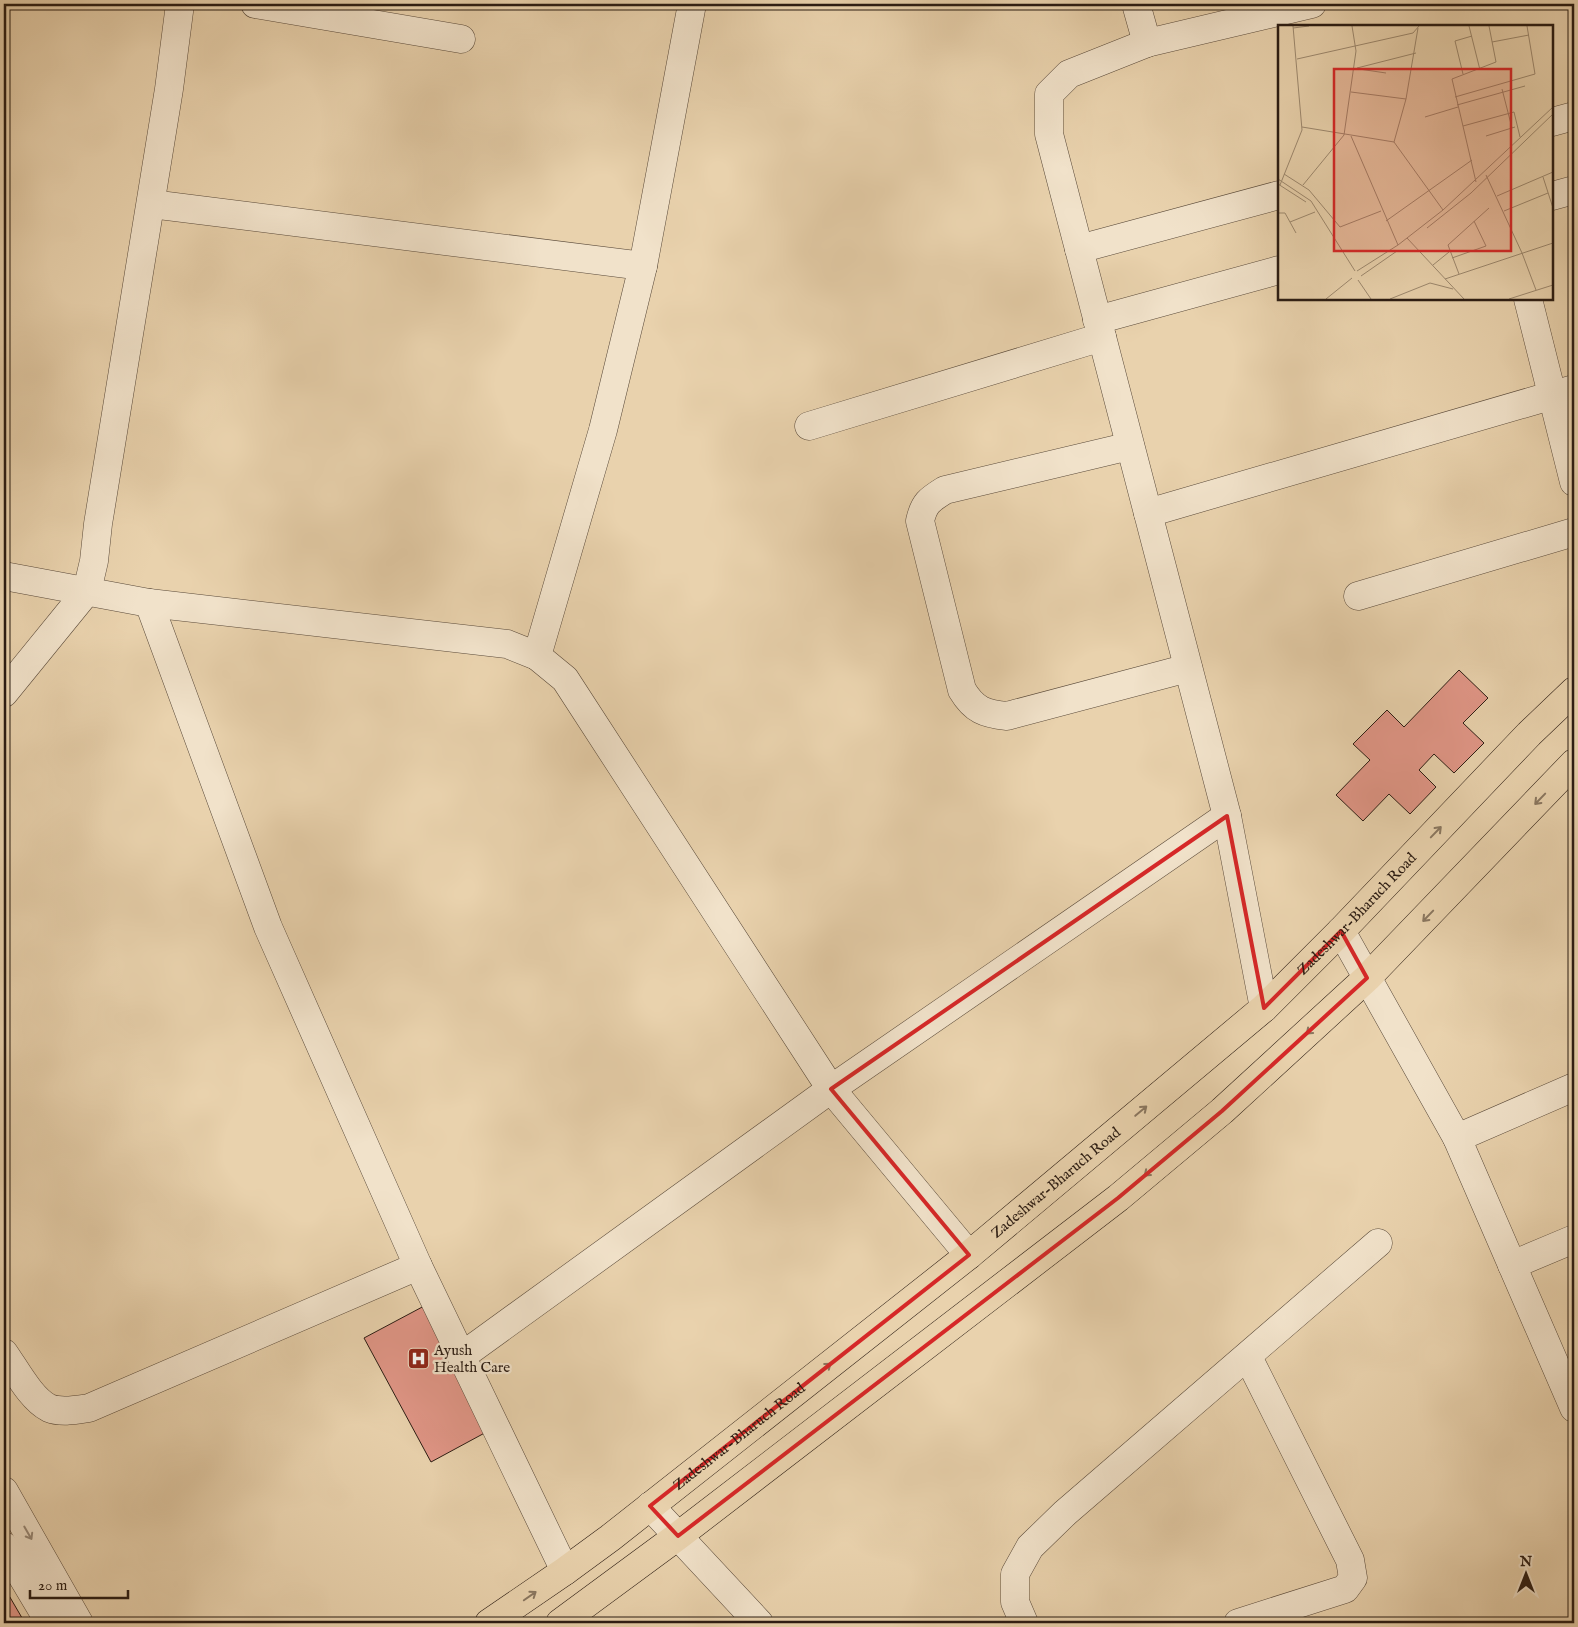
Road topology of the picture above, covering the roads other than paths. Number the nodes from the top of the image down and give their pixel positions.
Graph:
1 (180, 4) edge
2 (254, 4) edge
3 (692, 4) edge
4 (1136, 4) edge
5 (1304, 5) edge
6 (461, 39) dead end
7 (1147, 43) junction
8 (1574, 116) edge
9 (1553, 122) edge
10 (1574, 190) edge
11 (1278, 195) edge
12 (1553, 196) edge
13 (151, 204) junction
14 (1079, 249) junction
15 (643, 266) junction
16 (1278, 270) edge
17 (1528, 300) edge
18 (1100, 328) junction
19 (1564, 392) edge
20 (809, 426) dead end
21 (1130, 446) junction
22 (1574, 482) edge
23 (1148, 513) junction
24 (1574, 532) edge
25 (4, 576) edge
26 (87, 592) junction
27 (1358, 596) dead end
28 (149, 603) junction
29 (537, 656) junction
30 (1188, 668) junction
31 (1574, 691) edge
32 (4, 692) edge
33 (1574, 763) edge
34 (1227, 816) junction
35 (1341, 931) junction
36 (1368, 978) junction
37 (1264, 1008) junction
38 (831, 1088) junction
39 (1574, 1088) edge
40 (1457, 1138) junction
41 (1574, 1239) edge
42 (1378, 1243) dead end
43 (969, 1255) junction
44 (1512, 1264) junction
45 (418, 1266) junction
46 (4, 1353) edge
47 (462, 1356) junction
48 (1248, 1357) junction
49 (1574, 1408) edge
50 (4, 1490) edge
51 (650, 1506) junction
52 (678, 1536) junction
53 (4, 1546) edge
54 (565, 1571) junction
55 (50, 1623) edge
56 (80, 1623) edge
57 (489, 1623) edge
58 (560, 1623) edge
59 (759, 1623) edge
60 (1024, 1623) edge
61 (1238, 1623) edge

1 - 13 street
2 - 6 street
3 - 15 street
4 - 7 street
5 - 7 street
7 - 14 street
8 - 9 street
10 - 12 street
11 - 14 street
13 - 15 street
13 - 26 street
14 - 18 street
15 - 29 street
16 - 18 street
17 - 19 street
18 - 20 street
18 - 21 street
19 - 22 street
19 - 23 street
21 - 23 street
21 - 30 street
23 - 30 street
24 - 27 street
25 - 26 street
26 - 28 street
26 - 32 street
28 - 29 street
28 - 45 street
29 - 38 street
30 - 34 street
35 -> 31 main road, Zadeshwar-Bharuch Road
33 -> 36 main road
34 - 37 street
34 - 38 street
35 - 36 street
35 - 37 main road, Zadeshwar-Bharuch Road
36 - 40 street
36 -> 52 main road
43 -> 37 main road, Zadeshwar-Bharuch Road
38 - 43 street
38 - 47 street
39 - 40 street
40 - 44 street
41 - 44 street
42 - 48 street
51 -> 43 main road, Zadeshwar-Bharuch Road
44 - 49 street
45 - 46 street
45 - 47 street
47 - 54 street
48 - 60 street
48 - 61 street
50 -> 56 street
51 - 52 street
51 - 54 main road, Zadeshwar-Bharuch Road
52 - 58 main road
52 - 59 street
53 - 55 street
57 -> 54 main road, Zadeshwar-Bharuch Road

